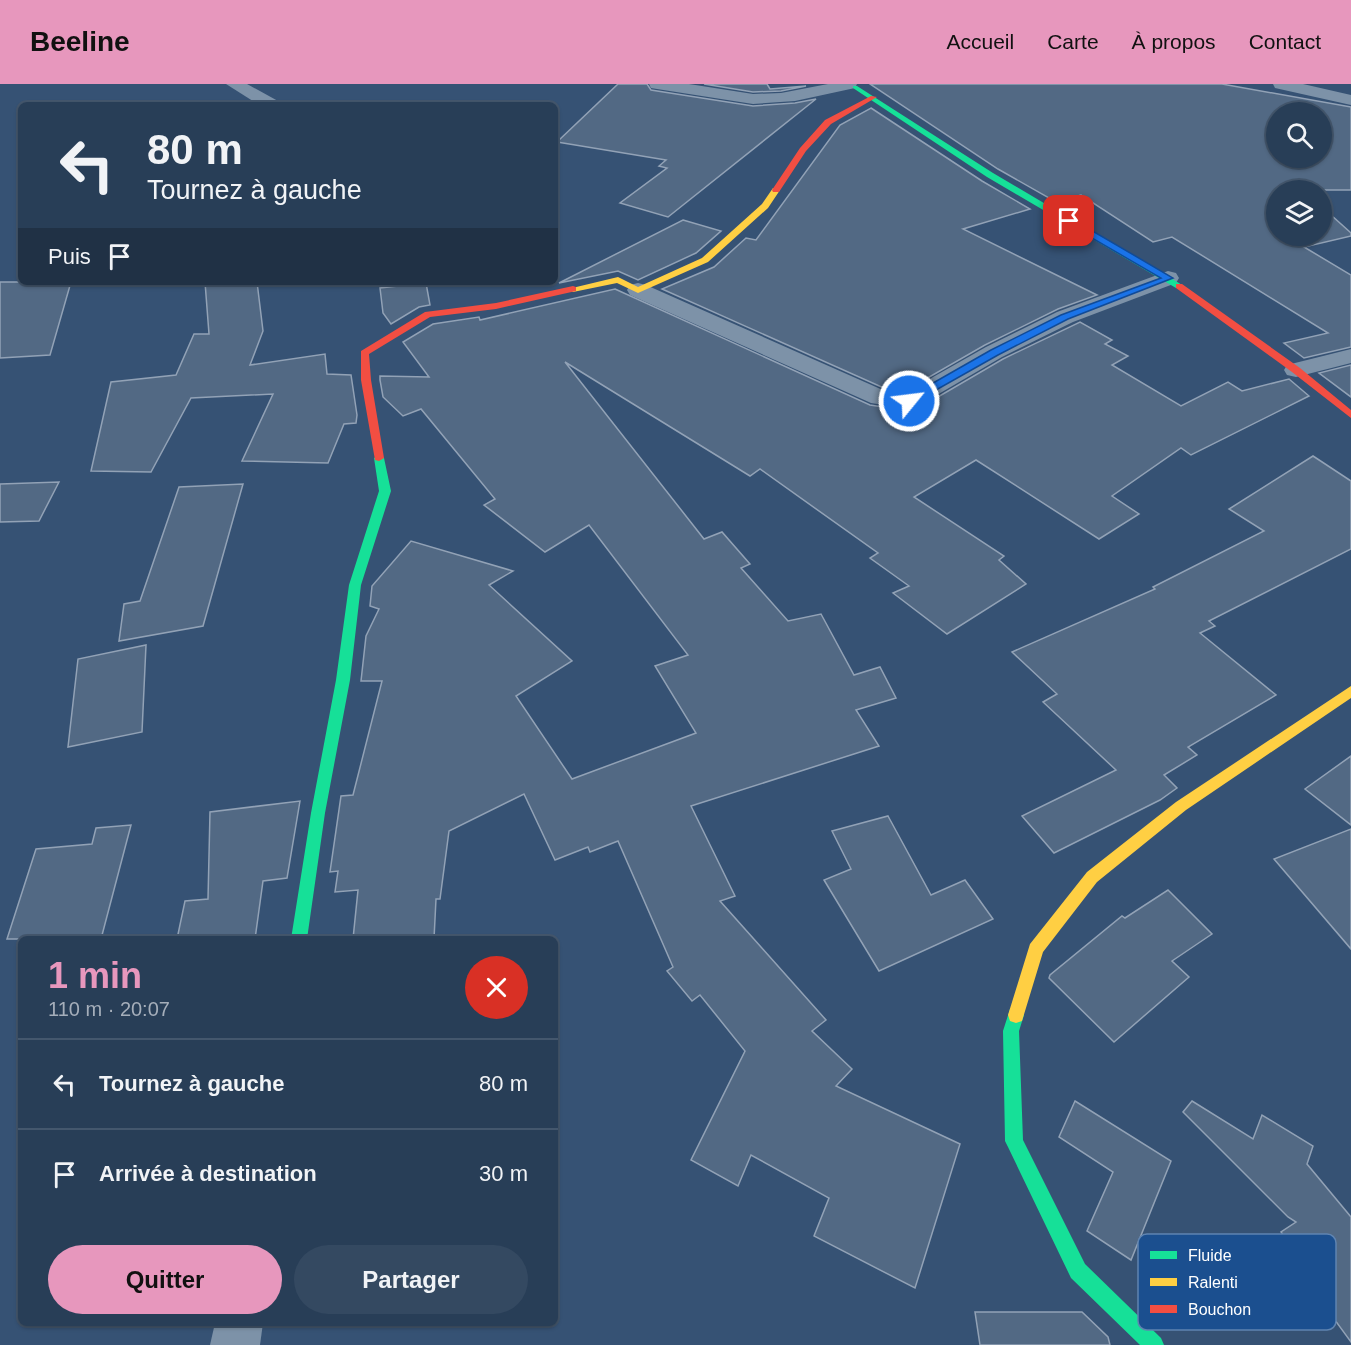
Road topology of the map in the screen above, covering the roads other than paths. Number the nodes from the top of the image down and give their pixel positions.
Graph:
1 (234, 84) edge
2 (657, 84) edge
3 (850, 84) edge
4 (1281, 84) edge
5 (873, 97) junction
6 (1351, 100) edge
7 (267, 102) edge
8 (1168, 278) junction
9 (638, 290) junction
10 (1351, 356) edge
11 (1296, 370) junction
12 (1351, 416) edge
13 (1351, 691) edge
14 (299, 936) edge
15 (239, 1326) edge
16 (1138, 1329) edge
17 (1139, 1330) edge
18 (235, 1345) edge
19 (1154, 1345) edge

1 - 7 street
2 - 3 street
3 - 5 street
4 - 6 street
5 - 8 street
5 - 9 street
8 - 9 street
8 - 11 street
9 - 14 street
10 - 11 street
11 - 12 street
13 - 16 street
15 - 18 street
17 - 19 street

